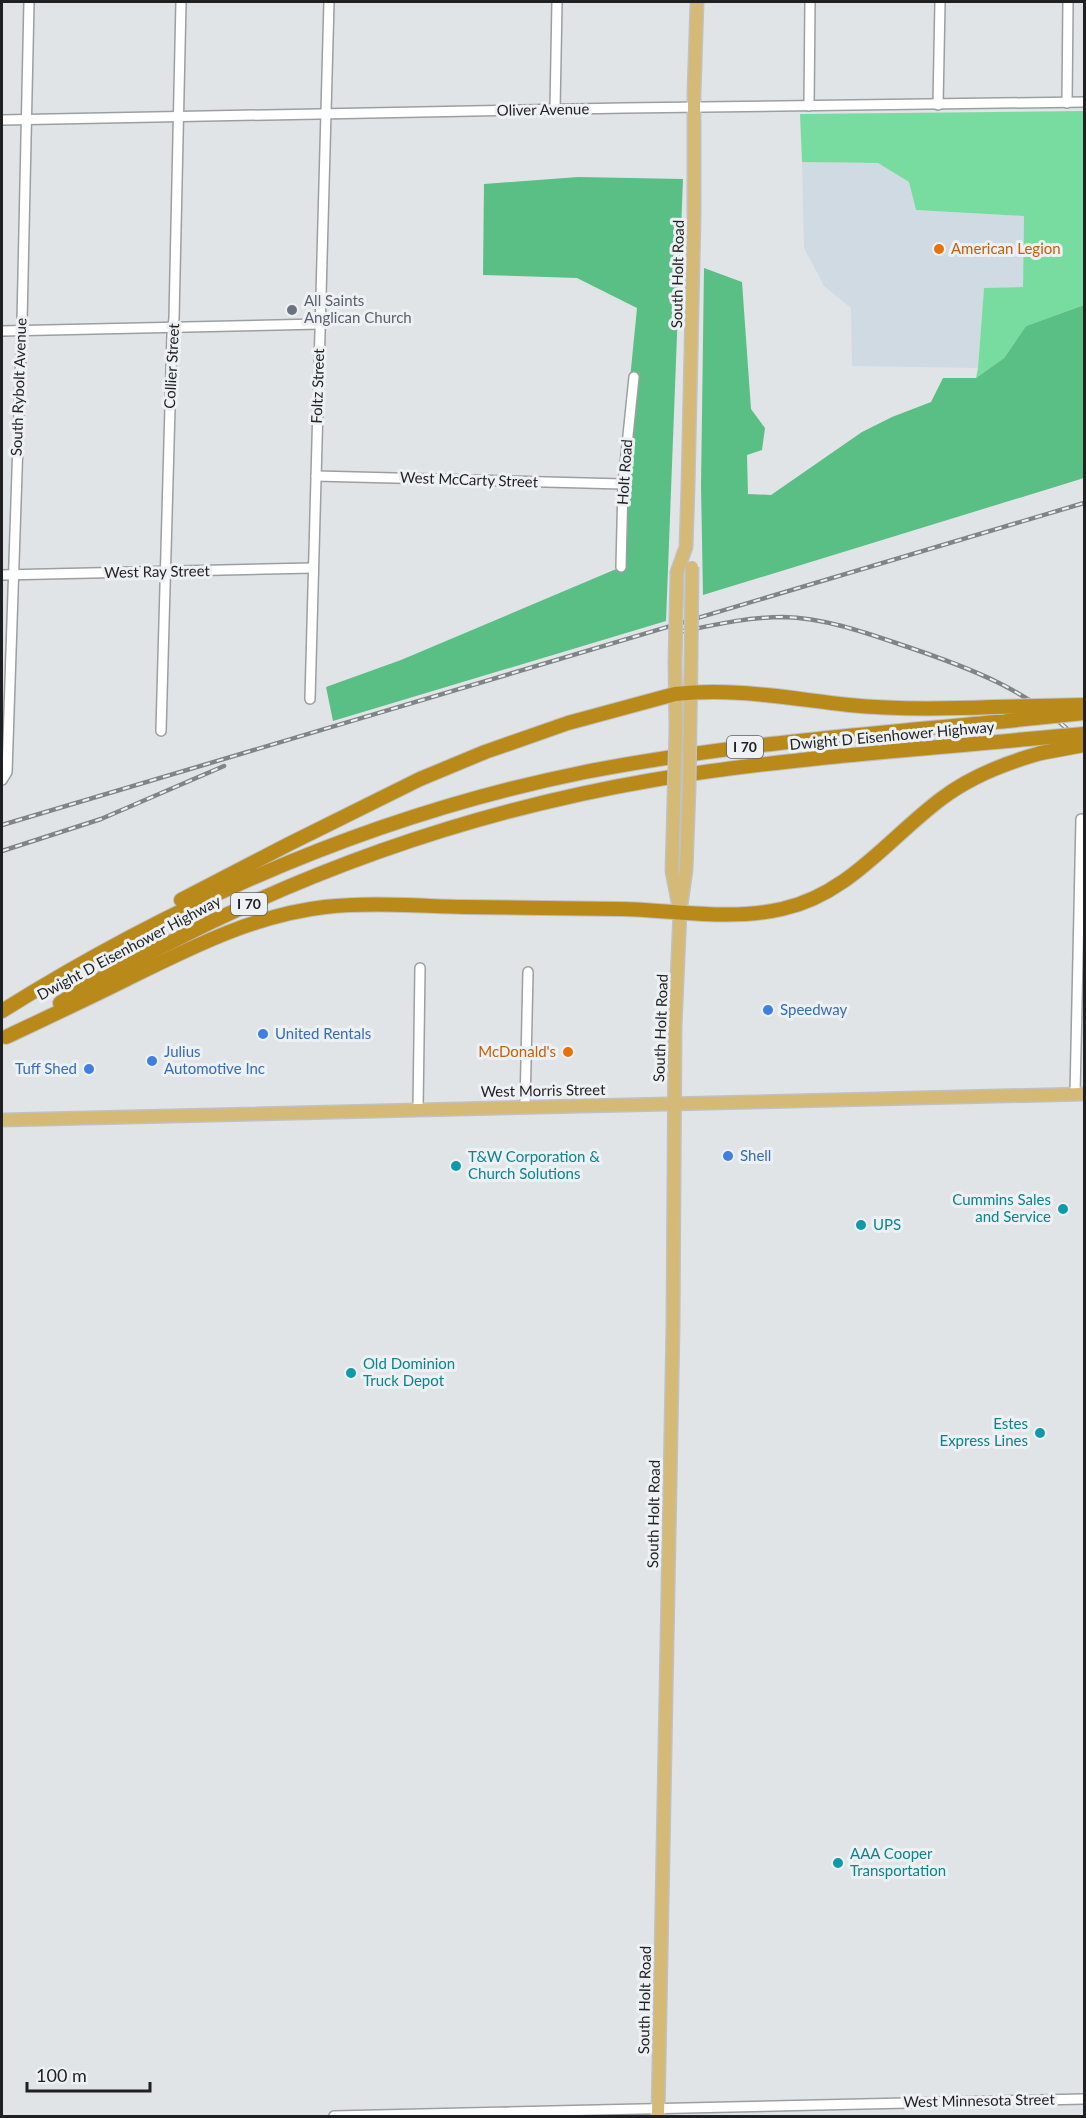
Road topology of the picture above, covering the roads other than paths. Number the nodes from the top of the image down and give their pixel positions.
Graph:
1 (29, 2) edge
2 (181, 2) edge
3 (329, 2) edge
4 (556, 2) edge
5 (697, 2) edge
6 (810, 2) edge
7 (940, 2) edge
8 (1068, 2) edge
9 (1067, 102) junction
10 (1084, 102) edge
11 (938, 105) junction
12 (809, 106) junction
13 (694, 108) junction
14 (555, 110) junction
15 (327, 114) junction
16 (180, 116) junction
17 (2, 120) edge
18 (27, 120) junction
19 (320, 324) junction
20 (173, 326) junction
21 (21, 330) junction
22 (2, 331) edge
23 (633, 376) dead end
24 (316, 476) junction
25 (623, 484) junction
26 (686, 547) junction
27 (621, 567) dead end
28 (313, 568) junction
29 (166, 572) junction
30 (2, 575) edge
31 (13, 576) junction
32 (691, 692) junction
33 (675, 694) junction
34 (310, 699) dead end
35 (1084, 705) edge
36 (1084, 713) edge
37 (161, 731) dead end
38 (1084, 734) edge
39 (1084, 745) edge
40 (4, 776) edge
41 (1081, 819) dead end
42 (680, 912) junction
43 (109, 947) junction
44 (420, 968) dead end
45 (528, 972) dead end
46 (2, 1011) edge
47 (4, 1038) edge
48 (1080, 1094) edge
49 (674, 1103) junction
50 (525, 1107) junction
51 (418, 1109) junction
52 (2, 1120) edge
53 (1084, 2098) edge
54 (658, 2113) edge
55 (334, 2116) edge

1 - 18 street, South Rybolt Avenue
2 - 16 street, Collier Street
3 - 15 street, Foltz Street
4 - 14 street
5 - 13 main road, South Holt Road
6 - 12 street
7 - 11 street
8 - 9 street
9 - 10 street, Oliver Avenue
9 - 11 street, Oliver Avenue
11 - 12 street, Oliver Avenue
12 - 13 street, Oliver Avenue
13 - 14 street, Oliver Avenue
13 - 26 main road, South Holt Road
14 - 15 street, Oliver Avenue
15 - 16 street, Oliver Avenue
15 - 19 street, Foltz Street
16 - 18 street, Oliver Avenue
16 - 20 street, Collier Street
17 - 18 street, Oliver Avenue
18 - 21 street, South Rybolt Avenue
19 - 20 street
19 - 24 street, Foltz Street
20 - 21 street
20 - 29 street, Collier Street
21 - 22 street
21 - 31 street, South Rybolt Avenue
23 - 25 street, Holt Road
24 - 25 street, West McCarty Street
24 - 28 street, Foltz Street
25 - 27 street, Holt Road
26 - 32 main road, South Holt Road, bridge
26 - 33 main road, South Holt Road, bridge
28 - 29 street, West Ray Street
28 - 34 street, Foltz Street
29 - 31 street, West Ray Street
29 - 37 street, Collier Street
30 - 31 street, West Ray Street
31 - 40 street, South Rybolt Avenue
32 - 33 highway
32 - 35 highway, bridge
32 - 42 main road, South Holt Road, bridge
33 - 42 main road, South Holt Road, bridge
33 - 43 highway
36 - 43 highway, Dwight D Eisenhower Highway / I 70, bridge
38 - 47 highway, Dwight D Eisenhower Highway / I 70, bridge
39 - 42 highway, bridge
41 - 48 street
42 - 47 highway
42 - 49 main road, South Holt Road
43 - 46 highway, Dwight D Eisenhower Highway / I 70
44 - 51 street
45 - 50 street
48 - 49 main road, West Morris Street
49 - 50 main road, West Morris Street
49 - 54 main road, South Holt Road
50 - 51 main road, West Morris Street
51 - 52 main road, West Morris Street
53 - 54 street, West Minnesota Street
54 - 55 street, West Minnesota Street

